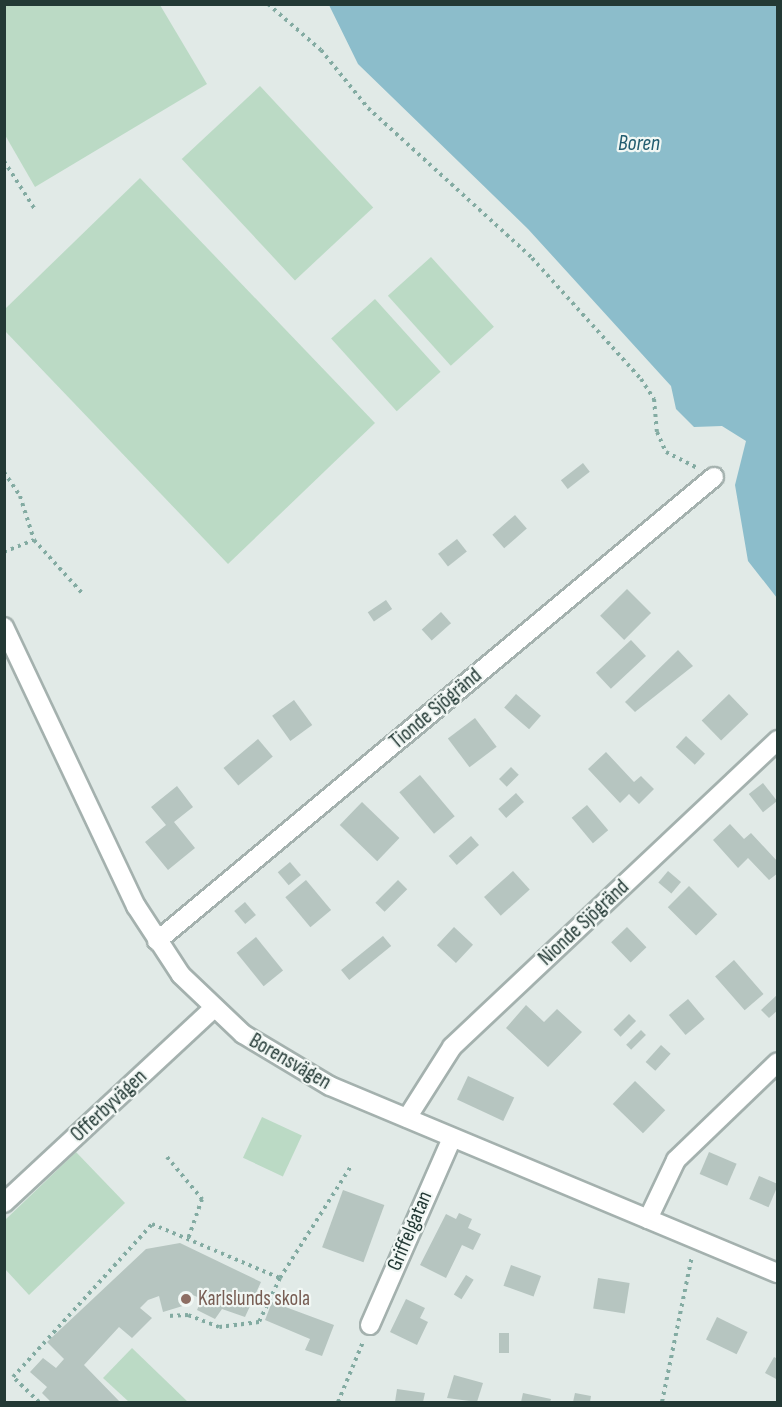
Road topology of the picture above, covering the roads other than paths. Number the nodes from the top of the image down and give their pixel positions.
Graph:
1 (714, 477) road end
2 (4, 627) edge
3 (777, 740) edge
4 (158, 941) junction
5 (213, 1009) junction
6 (777, 1062) edge
7 (408, 1118) junction
8 (452, 1138) junction
9 (4, 1203) edge
10 (648, 1219) junction
11 (777, 1273) edge
12 (370, 1325) road end

1 - 4 street, Tionde Sjögränd
2 - 4 street, Borensvägen
3 - 7 street, Nionde Sjögränd
4 - 5 street, Borensvägen
5 - 7 street, Borensvägen
5 - 9 street, Offerbyvägen
6 - 10 street
7 - 8 street, Borensvägen
8 - 10 street, Borensvägen
8 - 12 street, Griffelgatan
10 - 11 street, Borensvägen

